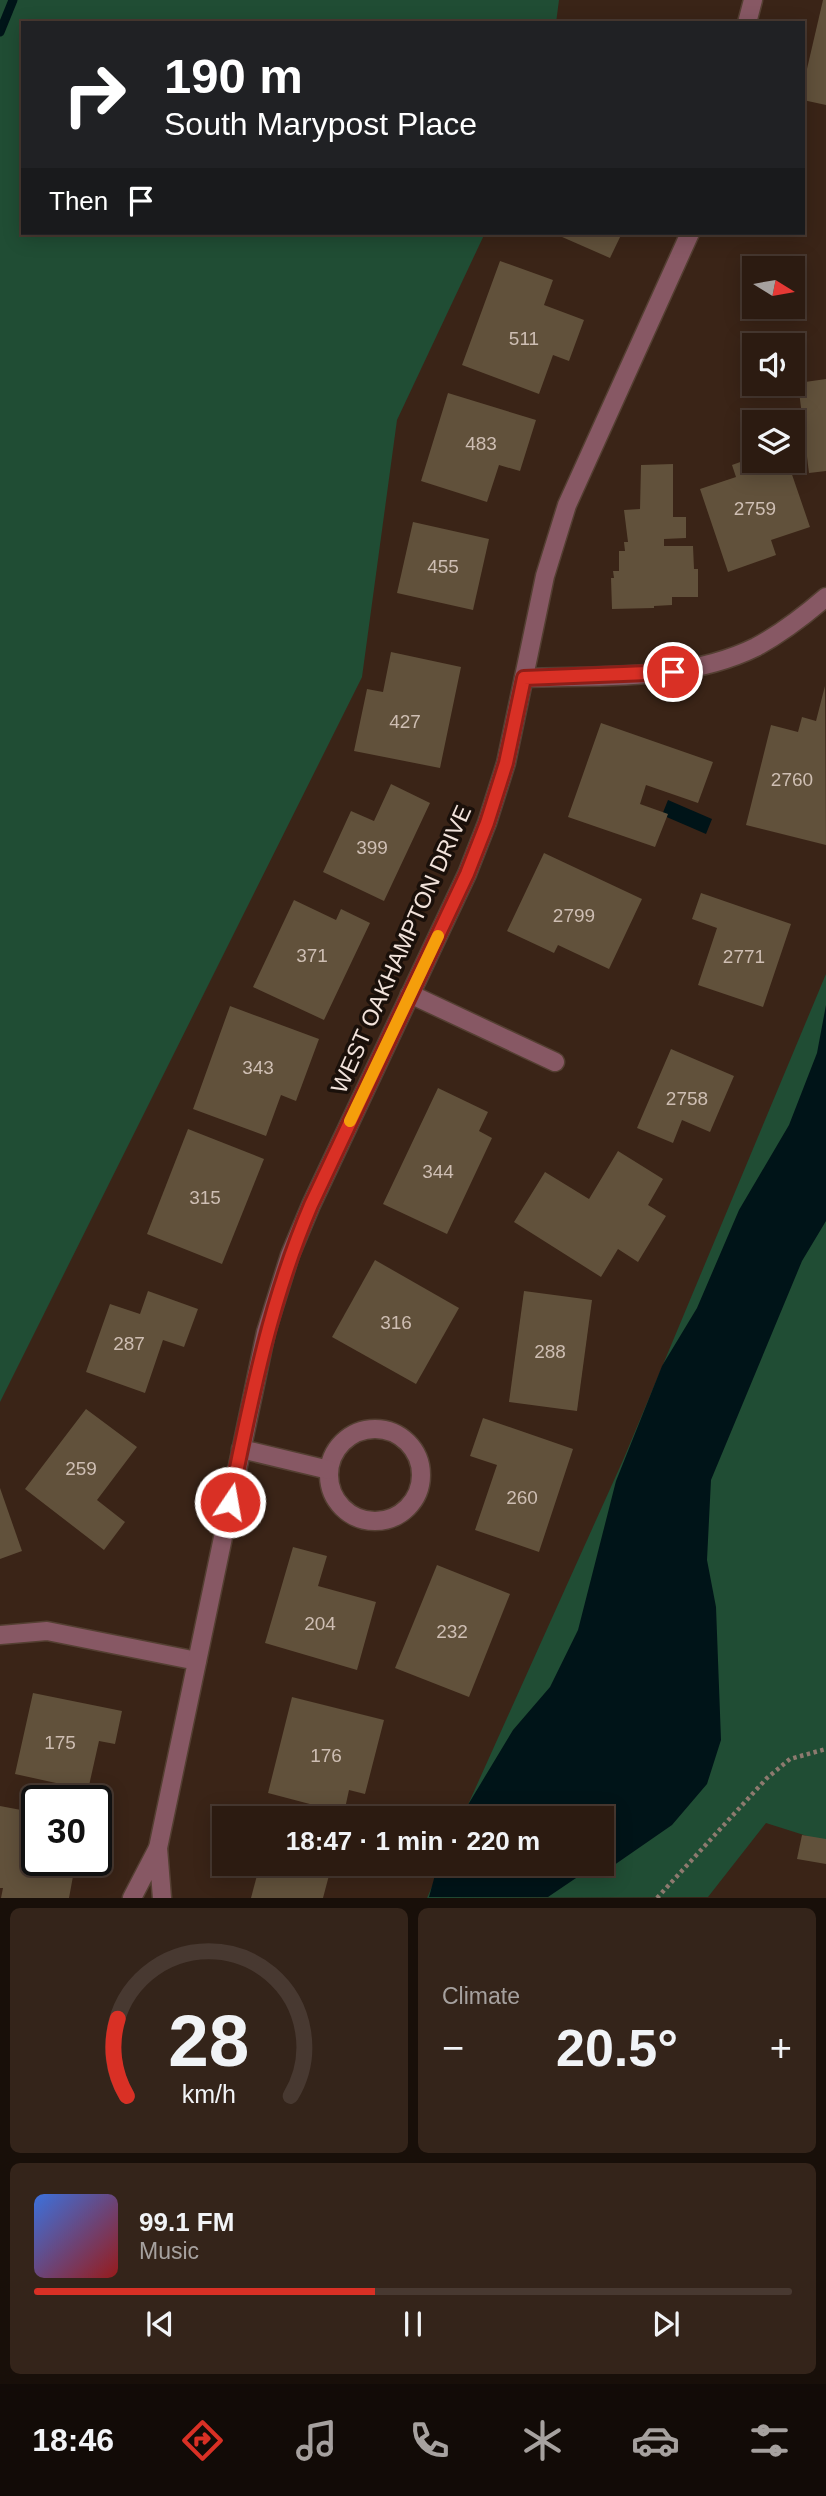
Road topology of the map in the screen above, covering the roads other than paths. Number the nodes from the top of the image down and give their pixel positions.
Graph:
1 (753, 0) edge
2 (748, 21) edge
3 (689, 235) edge
4 (826, 597) edge
5 (524, 678) junction
6 (410, 994) junction
7 (555, 1062) dead end
8 (241, 1448) junction
9 (329, 1470) junction
10 (0, 1636) edge
11 (197, 1661) junction
12 (158, 1848) junction
13 (132, 1898) edge
14 (162, 1898) edge

1 - 2 street
3 - 5 street, WEST OAKHAMPTON DRIVE
4 - 5 street
5 - 6 street, WEST OAKHAMPTON DRIVE
6 - 7 street
6 - 8 street, WEST OAKHAMPTON DRIVE
8 - 9 street
8 - 11 street, WEST OAKHAMPTON DRIVE
9 - 9 street
10 - 11 street
11 - 12 street, WEST OAKHAMPTON DRIVE
12 - 13 street, WEST OAKHAMPTON DRIVE
12 - 14 street, WEST OAKHAMPTON DRIVE

